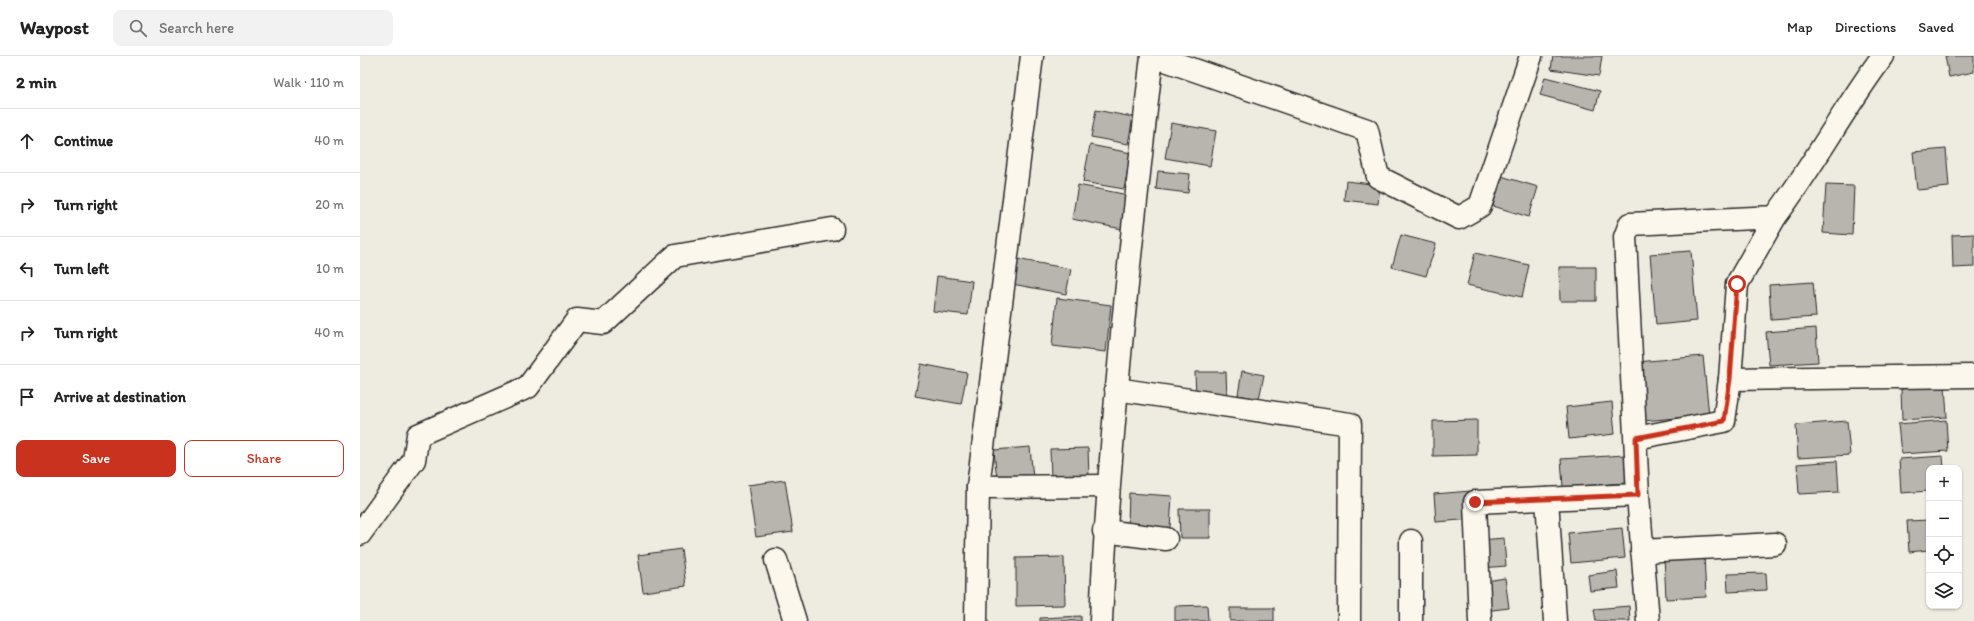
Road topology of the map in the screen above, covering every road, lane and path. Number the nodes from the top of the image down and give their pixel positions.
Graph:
1 (1032, 56) edge
2 (1153, 56) edge
3 (1531, 56) edge
4 (1883, 56) edge
5 (1775, 217) junction
6 (832, 229) dead end
7 (1974, 376) edge
8 (1730, 379) junction
9 (1116, 389) junction
10 (1636, 438) junction
11 (1108, 486) junction
12 (978, 487) junction
13 (1638, 495) junction
14 (1547, 500) junction
15 (1104, 531) junction
16 (360, 534) edge
17 (1166, 539) dead end
18 (1411, 541) dead end
19 (1775, 544) dead end
20 (1642, 551) junction
21 (776, 560) dead end
22 (795, 621) edge
23 (976, 621) edge
24 (1101, 621) edge
25 (1349, 621) edge
26 (1411, 621) edge
27 (1480, 621) edge
28 (1555, 621) edge
29 (1648, 621) edge

1 - 12 street
2 - 3 street
2 - 9 street
4 - 5 street
5 - 8 street
5 - 10 street
6 - 16 street
7 - 8 street
8 - 10 street
9 - 11 street
9 - 25 street
10 - 13 street
11 - 12 street
11 - 15 street
12 - 23 street
13 - 14 street
13 - 20 street
14 - 27 street
14 - 28 street
15 - 17 street
15 - 24 street
18 - 26 street
19 - 20 street
20 - 29 street
21 - 22 street

